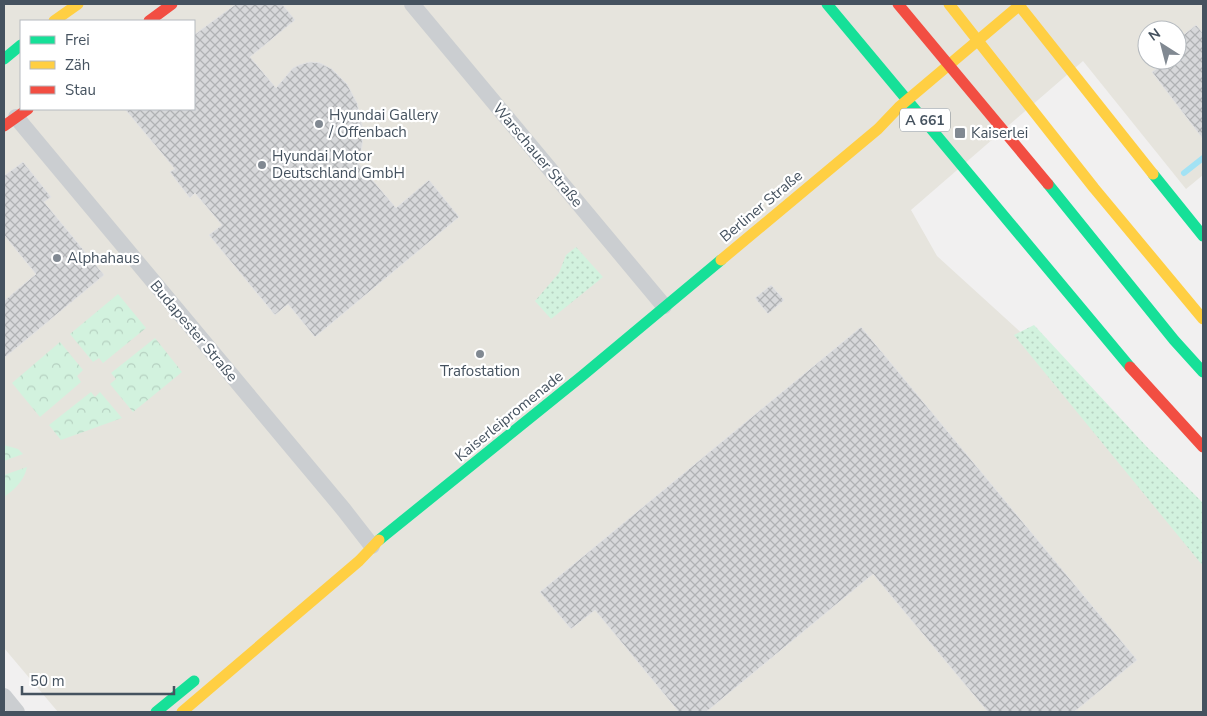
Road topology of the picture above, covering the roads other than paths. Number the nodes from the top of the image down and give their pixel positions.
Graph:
1 (78, 4) edge
2 (172, 4) edge
3 (412, 4) edge
4 (827, 4) edge
5 (898, 4) edge
6 (949, 4) edge
7 (1020, 4) edge
8 (1039, 4) edge
9 (55, 20) edge
10 (150, 20) edge
11 (20, 46) edge
12 (5, 60) edge
13 (14, 114) edge
14 (878, 129) junction
15 (1203, 236) edge
16 (664, 306) junction
17 (1203, 319) edge
18 (1203, 372) edge
19 (1203, 446) edge
20 (372, 546) junction
21 (338, 564) dead end
22 (202, 674) dead end
23 (4, 696) edge
24 (17, 712) edge
25 (156, 712) edge
26 (182, 712) edge

1 - 9 main road
2 - 10 main road
3 - 16 street, Warschauer Straße
4 - 19 main road, A 661
5 - 18 main road
6 - 17 main road
7 - 14 main road, Berliner Straße
7 - 15 main road
8 - 14 main road, Berliner Straße
11 - 12 main road
13 - 20 street, Budapester Straße
14 - 16 main road, Berliner Straße
16 - 20 main road, Kaiserleipromenade
20 - 21 main road, Kaiserleipromenade
20 - 26 main road, Kaiserleipromenade
22 - 25 main road
23 - 24 street

